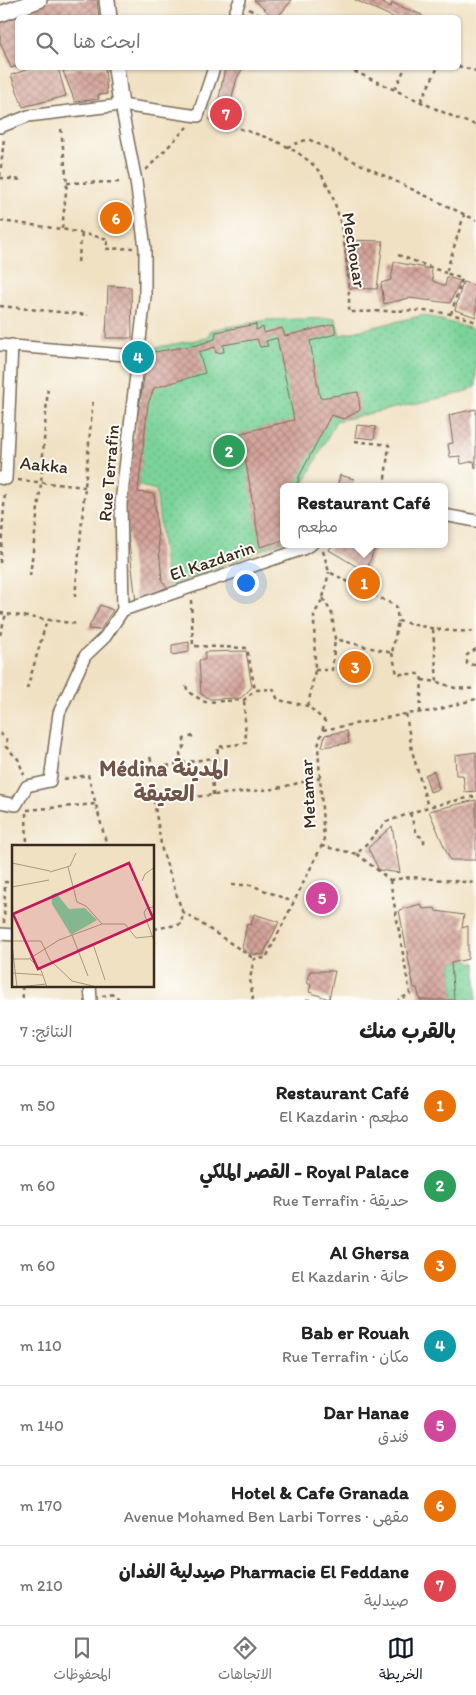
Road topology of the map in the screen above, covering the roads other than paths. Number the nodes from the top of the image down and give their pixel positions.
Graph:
1 (39, 0) edge
2 (106, 0) edge
3 (240, 0) edge
4 (0, 14) edge
5 (108, 15) edge
6 (234, 15) edge
7 (116, 70) edge
8 (213, 70) edge
9 (121, 105) junction
10 (2, 126) edge
11 (6, 345) edge
12 (138, 356) junction
13 (3, 479) edge
14 (448, 516) edge
15 (476, 521) edge
16 (310, 548) edge
17 (123, 610) junction
18 (0, 802) edge

1 - 4 street
2 - 5 street
3 - 6 street
7 - 9 street
8 - 9 street
9 - 10 street
9 - 12 street, Rue Terrafin
11 - 12 street
11 - 13 street
12 - 17 street, Rue Terrafin
14 - 15 street
16 - 17 street, El Kazdarin
17 - 18 street

